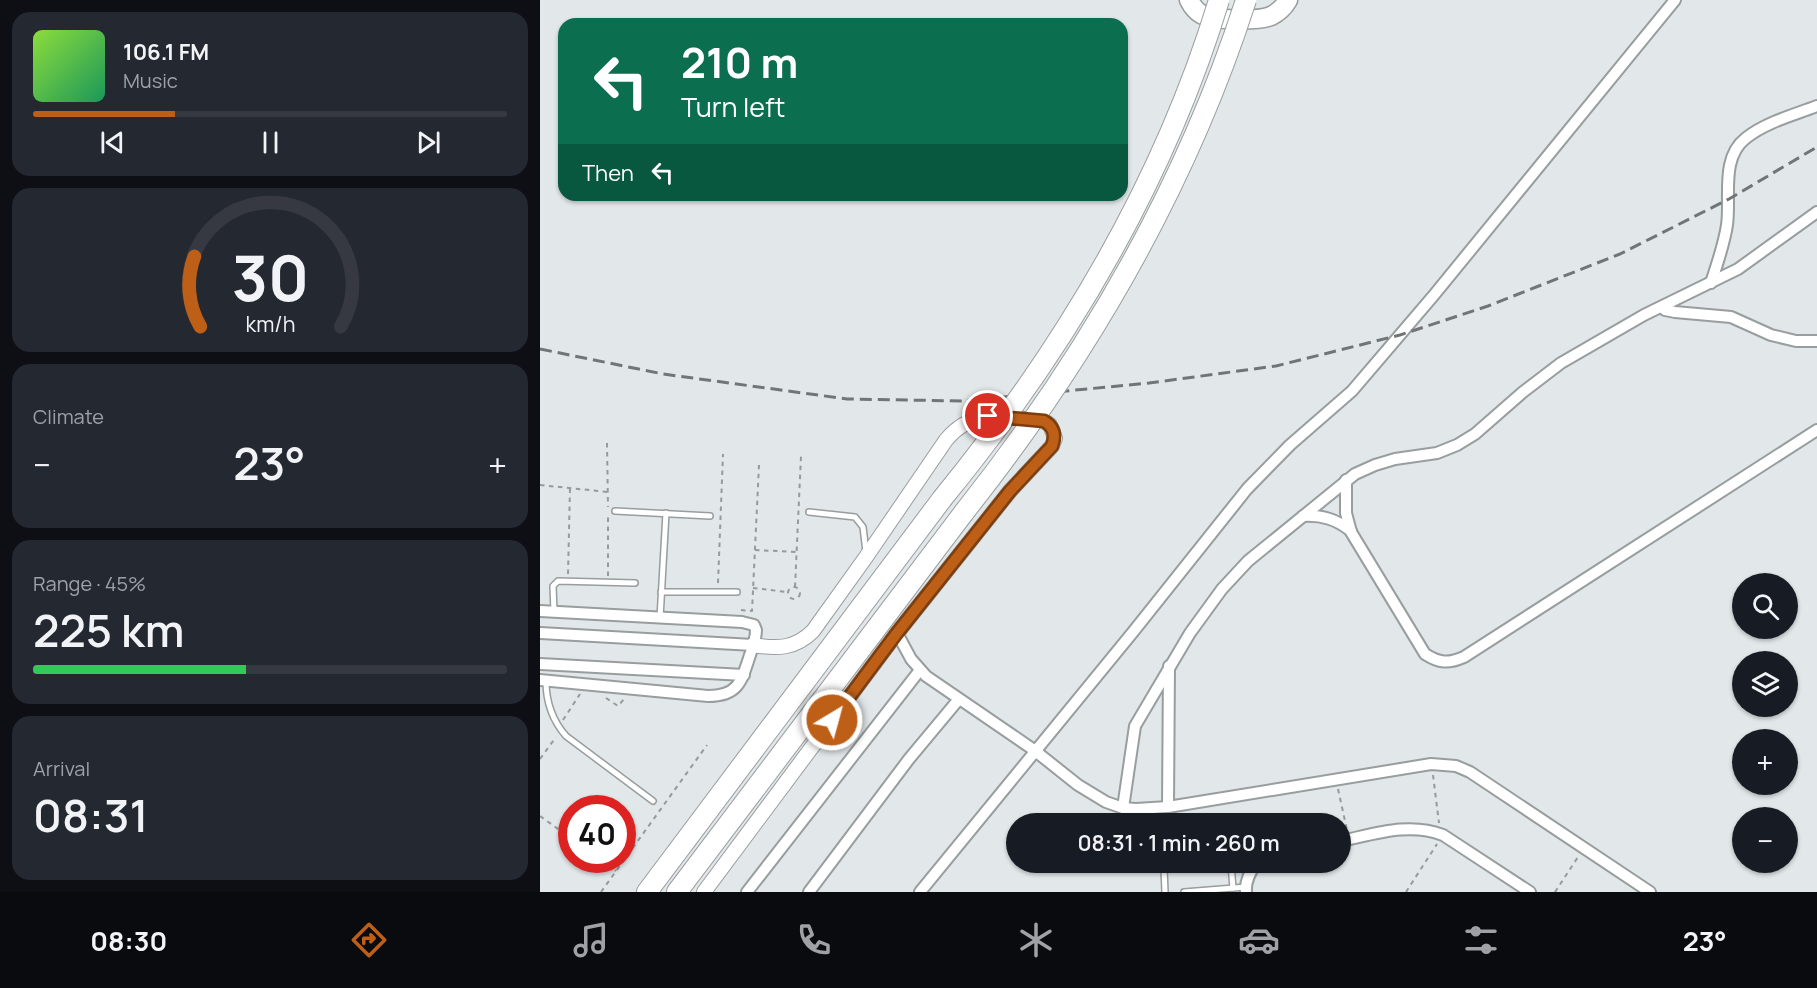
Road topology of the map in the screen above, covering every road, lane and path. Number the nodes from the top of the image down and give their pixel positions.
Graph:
1 (1189, 0) edge
2 (1219, 0) edge
3 (1245, 0) edge
4 (1288, 0) edge
5 (1675, 0) edge
6 (1817, 106) edge
7 (1817, 212) edge
8 (1711, 283) junction
9 (1662, 307) junction
10 (1817, 341) edge
11 (1817, 430) edge
12 (723, 454) dead end
13 (801, 456) dead end
14 (759, 465) dead end
15 (1346, 480) junction
16 (540, 485) edge
17 (570, 488) junction
18 (608, 492) dead end
19 (615, 511) dead end
20 (809, 512) dead end
21 (666, 513) junction
22 (710, 516) dead end
23 (1303, 516) junction
24 (1351, 532) junction
25 (755, 550) junction
26 (797, 552) junction
27 (866, 557) junction
28 (568, 580) junction
29 (635, 583) dead end
30 (795, 587) junction
31 (753, 588) junction
32 (661, 592) junction
33 (717, 592) junction
34 (737, 592) dead end
35 (788, 592) junction
36 (740, 610) dead end
37 (540, 611) edge
38 (554, 612) junction
39 (660, 618) junction
40 (540, 633) edge
41 (897, 633) junction
42 (753, 645) junction
43 (540, 664) edge
44 (1169, 666) junction
45 (920, 670) junction
46 (744, 675) junction
47 (543, 680) edge
48 (587, 684) junction
49 (631, 688) junction
50 (959, 699) junction
51 (560, 729) junction
52 (707, 745) dead end
53 (1034, 750) junction
54 (540, 759) edge
55 (1431, 765) junction
56 (1336, 779) junction
57 (654, 801) dead end
58 (1168, 807) junction
59 (1124, 808) junction
60 (1341, 813) edge
61 (540, 816) edge
62 (558, 829) edge
63 (1443, 835) junction
64 (1351, 839) edge
65 (636, 843) edge
66 (1584, 848) junction
67 (615, 873) edge
68 (1164, 873) edge
69 (1232, 873) edge
70 (1249, 873) edge
71 (1233, 888) junction
72 (1246, 889) edge
73 (601, 892) edge
74 (647, 892) edge
75 (677, 892) edge
76 (704, 892) edge
77 (747, 892) edge
78 (809, 892) edge
79 (920, 892) edge
80 (1165, 892) edge
81 (1184, 892) edge
82 (1406, 892) edge
83 (1530, 892) edge
84 (1555, 892) edge
85 (1650, 892) edge

1 - 4 highway
2 - 74 highway, bridge
3 - 75 highway, bridge
5 - 53 street
6 - 8 street
7 - 8 street
8 - 9 street
9 - 10 street
9 - 15 street
11 - 24 street
12 - 33 path
13 - 26 path
14 - 25 path
15 - 23 street
15 - 24 street
16 - 17 path
17 - 18 path
17 - 28 path
19 - 21 lane
20 - 27 lane
21 - 22 lane
21 - 32 lane
23 - 24 street
23 - 44 street
25 - 26 path
25 - 31 path
26 - 30 path
27 - 41 street
27 - 42 street
28 - 29 lane
28 - 38 lane
30 - 35 path
30 - 35 path
31 - 35 path
31 - 36 path
32 - 33 lane
32 - 39 lane
33 - 34 lane
37 - 38 street
38 - 39 street
39 - 42 street
40 - 42 street
41 - 45 street
41 - 76 street
42 - 46 street
43 - 46 street
44 - 58 street
44 - 59 street
45 - 50 street
45 - 77 street
46 - 49 street
47 - 48 street
47 - 51 lane
48 - 49 street
48 - 49 path
48 - 51 path
50 - 53 street
50 - 78 street
51 - 54 path
51 - 57 lane
52 - 65 path
53 - 59 street
53 - 79 street
55 - 56 street
55 - 63 path
55 - 66 street
56 - 58 street
56 - 60 path
58 - 59 street
61 - 62 path
63 - 64 street
63 - 82 path
63 - 83 street
66 - 84 path
66 - 85 street
67 - 73 path
68 - 80 lane
69 - 71 lane
70 - 72 street
71 - 72 lane
71 - 81 lane

